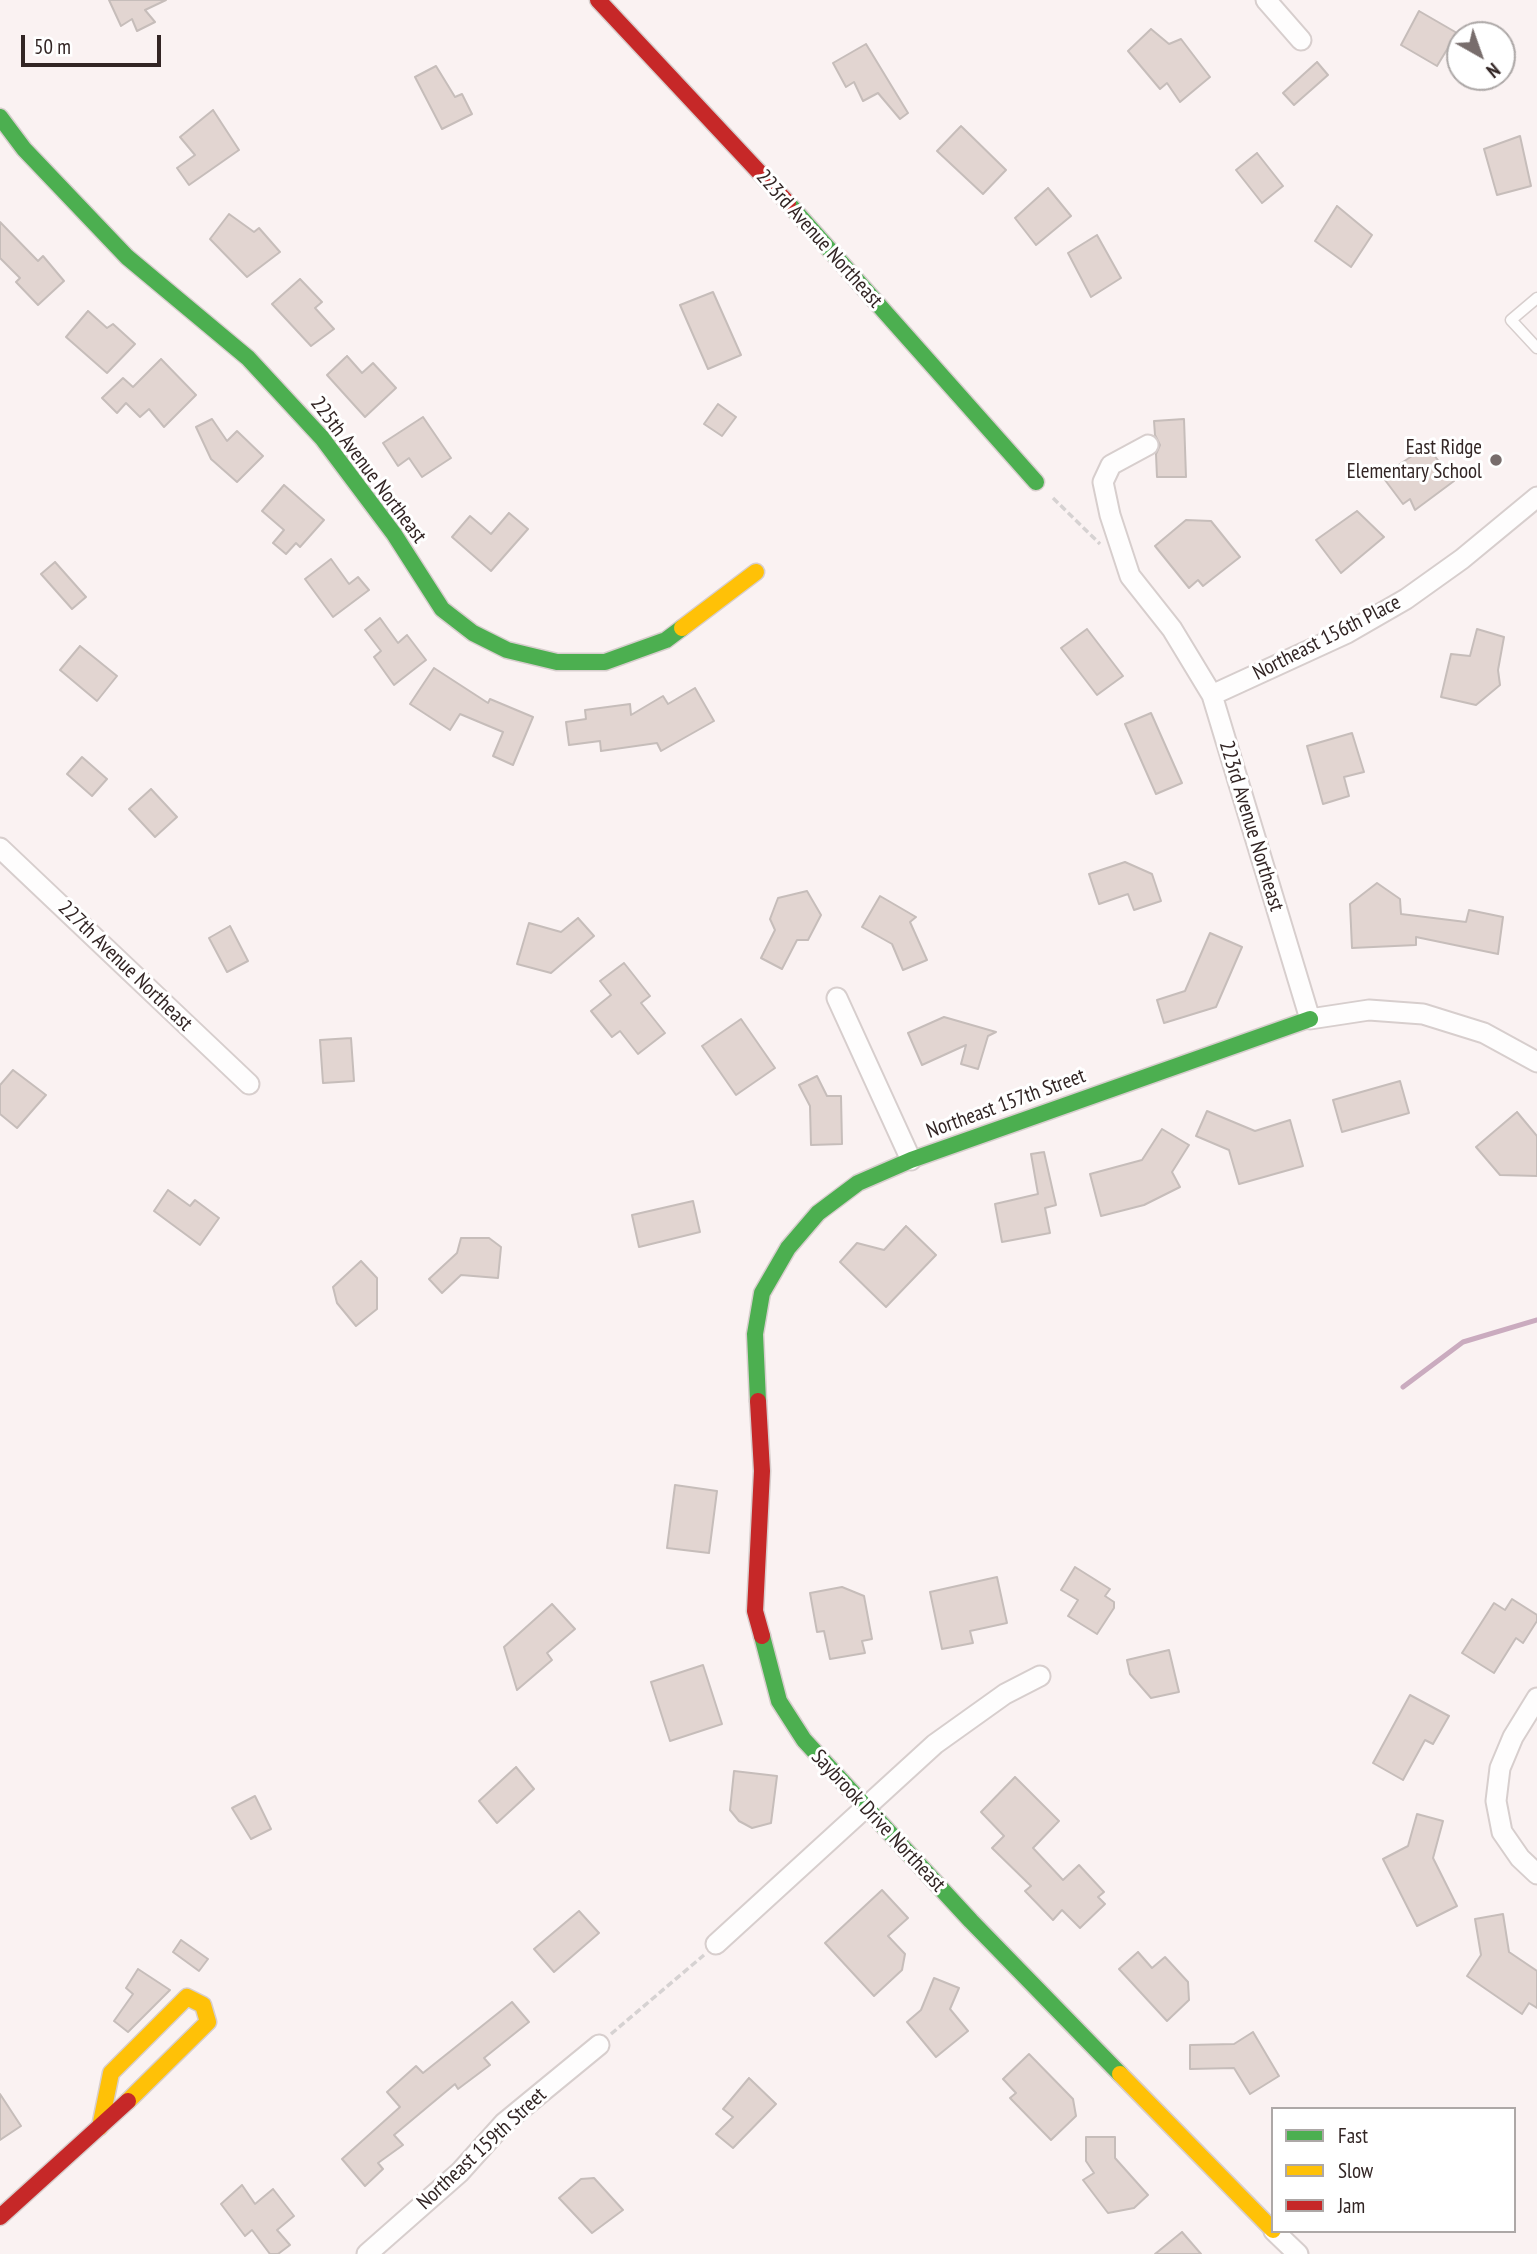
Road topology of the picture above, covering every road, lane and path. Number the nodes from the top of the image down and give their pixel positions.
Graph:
1 (598, 0) edge
2 (1266, 0) edge
3 (1301, 40) dead end
4 (0, 117) edge
5 (1537, 298) edge
6 (1537, 348) edge
7 (1149, 445) dead end
8 (1036, 482) joint
9 (1537, 497) edge
10 (1105, 550) dead end
11 (756, 572) dead end
12 (1212, 695) junction
13 (0, 848) edge
14 (837, 999) dead end
15 (1310, 1019) junction
16 (1537, 1062) edge
17 (249, 1084) dead end
18 (911, 1160) junction
19 (762, 1293) joint
20 (1040, 1676) dead end
21 (1537, 1698) edge
22 (864, 1808) junction
23 (1537, 1874) edge
24 (716, 1944) joint
25 (599, 2045) joint
26 (100, 2127) junction
27 (0, 2217) edge
28 (1271, 2229) edge
29 (1275, 2233) edge
30 (368, 2254) edge
31 (1298, 2254) edge

1 - 8 street, 223rd Avenue Northeast
2 - 3 street
4 - 11 street, 225th Avenue Northeast
5 - 6 lane
7 - 12 street, 223rd Avenue Northeast
8 - 10 path
9 - 12 street, Northeast 156th Place
12 - 15 street, 223rd Avenue Northeast
13 - 17 street, 227th Avenue Northeast
14 - 18 street
15 - 16 street
15 - 18 street, Northeast 157th Street
18 - 19 street, Northeast 157th Street
19 - 22 street, Saybrook Drive Northeast
20 - 22 street
21 - 23 street
22 - 24 street
22 - 28 street, Saybrook Drive Northeast
24 - 25 path
25 - 30 street, Northeast 159th Street
26 - 26 street
26 - 27 street
29 - 31 street, Saybrook Drive Northeast

